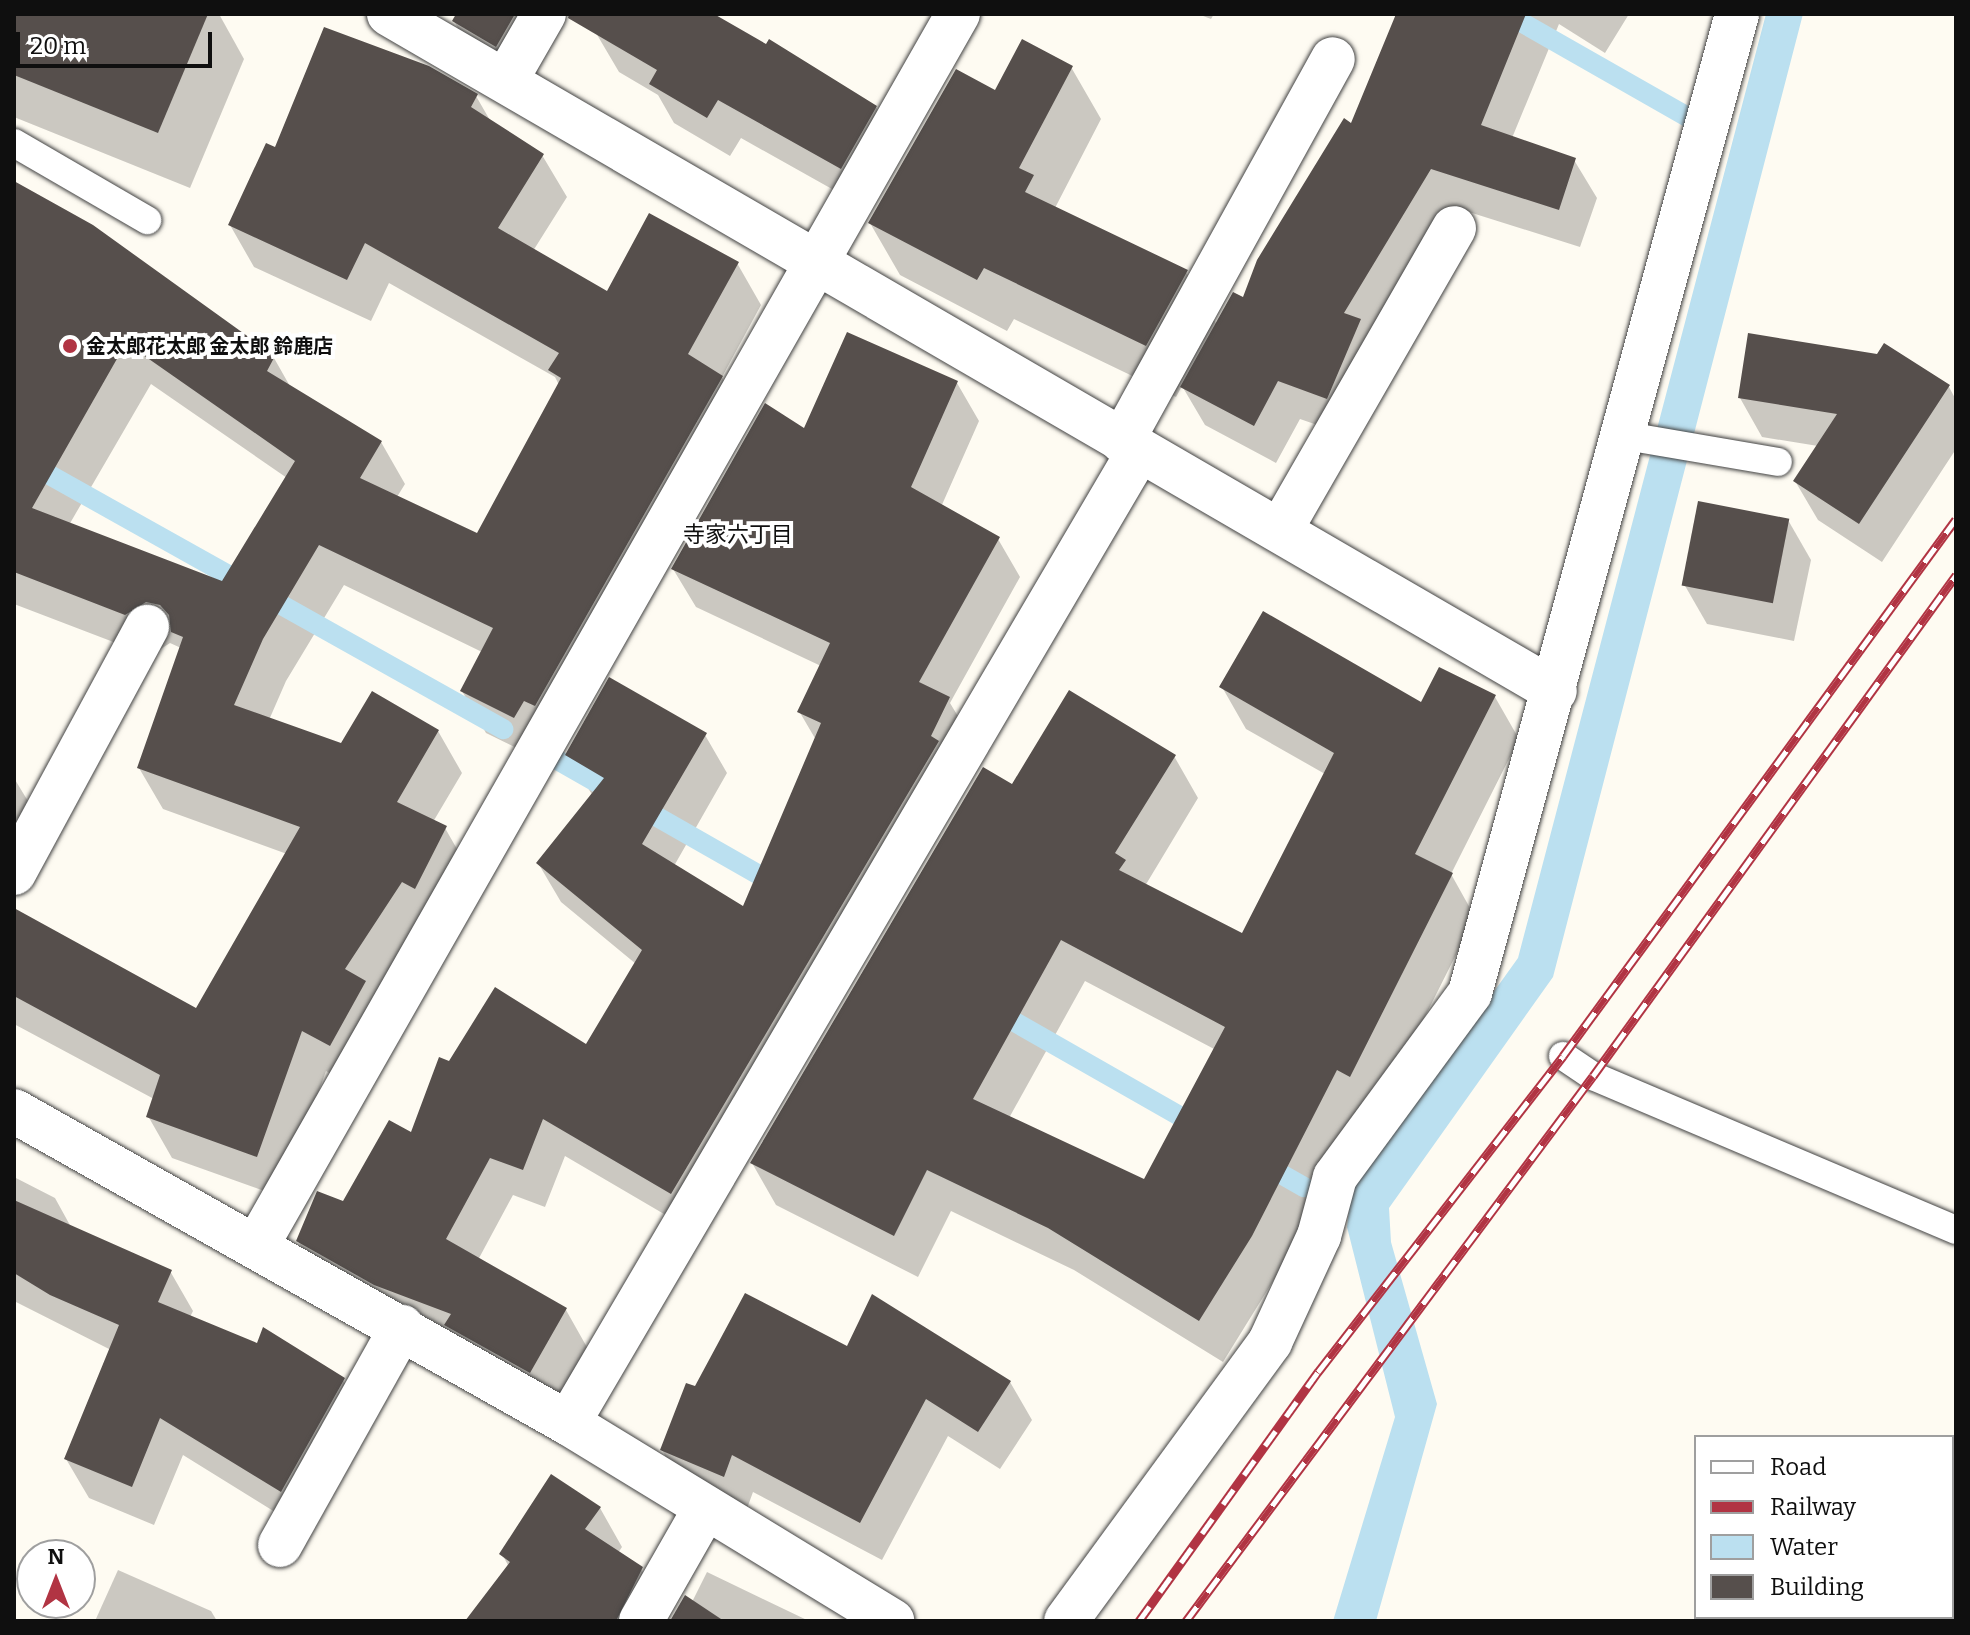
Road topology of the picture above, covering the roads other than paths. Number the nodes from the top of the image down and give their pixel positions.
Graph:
1 (389, 14) edge
2 (544, 14) edge
3 (958, 14) edge
4 (1737, 14) edge
5 (1333, 59) dead end
6 (506, 80) junction
7 (14, 143) edge
8 (147, 220) dead end
9 (1454, 228) dead end
10 (817, 265) junction
11 (1635, 438) junction
12 (1130, 446) junction
13 (1778, 462) dead end
14 (1281, 529) junction
15 (147, 627) dead end
16 (1555, 691) junction
17 (14, 873) edge
18 (1563, 1056) dead end
19 (14, 1111) edge
20 (1956, 1230) edge
21 (256, 1247) junction
22 (402, 1327) junction
23 (568, 1423) junction
24 (705, 1509) junction
25 (280, 1545) dead end
26 (641, 1621) edge
27 (892, 1621) edge
28 (1066, 1621) edge

1 - 6 street
2 - 6 street
3 - 10 street
4 - 11 street
5 - 12 street
6 - 10 street
7 - 8 lane
9 - 14 street
10 - 12 street
10 - 21 street
11 - 13 lane
11 - 16 street
12 - 14 street
12 - 23 street
14 - 16 street
15 - 17 street
16 - 28 street
18 - 20 lane
19 - 21 street
21 - 22 street
22 - 23 street
22 - 25 street
23 - 24 street
24 - 26 street
24 - 27 street

